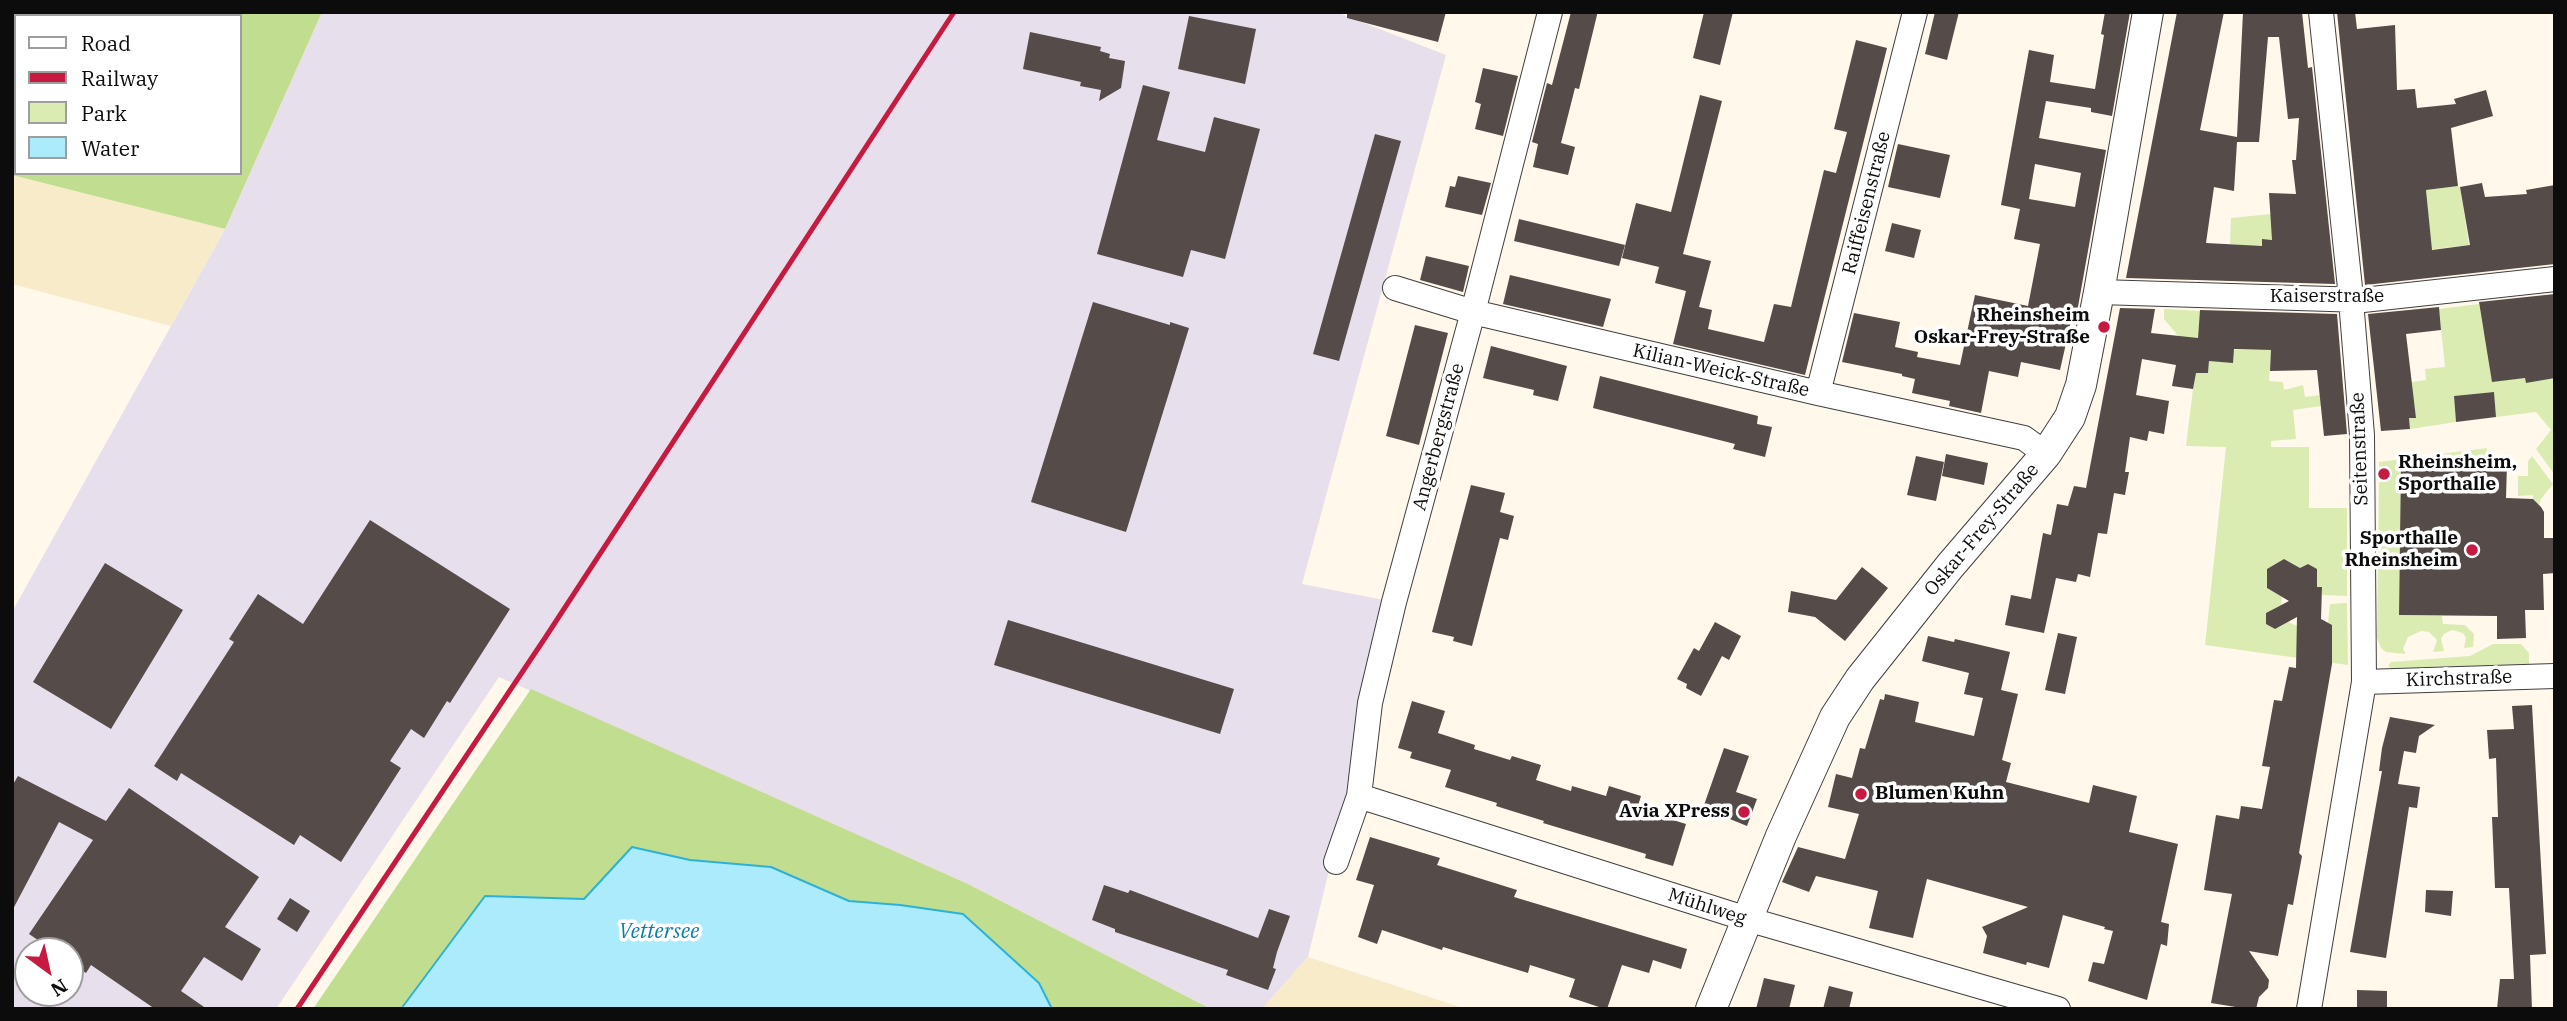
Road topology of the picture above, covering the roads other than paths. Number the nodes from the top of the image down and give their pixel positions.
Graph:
1 (1550, 12) edge
2 (1915, 12) edge
3 (2148, 12) edge
4 (2320, 12) edge
5 (2555, 279) edge
6 (1395, 288) dead end
7 (2099, 292) junction
8 (2351, 300) junction
9 (1473, 312) junction
10 (1818, 393) junction
11 (2046, 454) junction
12 (2555, 676) edge
13 (2364, 682) junction
14 (1359, 796) junction
15 (1336, 862) dead end
16 (1747, 919) junction
17 (1711, 1009) edge
18 (2059, 1009) edge
19 (2309, 1009) edge

1 - 9 street, Angerbergstraße
2 - 10 street, Raiffeisenstraße
3 - 7 street, Oskar-Frey-Straße
4 - 8 street, Seitenstraße
5 - 8 street, Kaiserstraße
6 - 9 street, Kilian-Weick-Straße
7 - 8 street, Kaiserstraße
7 - 11 street, Oskar-Frey-Straße
8 - 13 street, Seitenstraße
9 - 10 street, Kilian-Weick-Straße
9 - 14 street, Angerbergstraße
10 - 11 street, Kilian-Weick-Straße
11 - 16 street, Oskar-Frey-Straße
12 - 13 street, Kirchstraße
13 - 19 street, Seitenstraße
14 - 15 street, Angerbergstraße
14 - 16 street, Mühlweg
16 - 17 street, Oskar-Frey-Straße
16 - 18 street, Mühlweg

